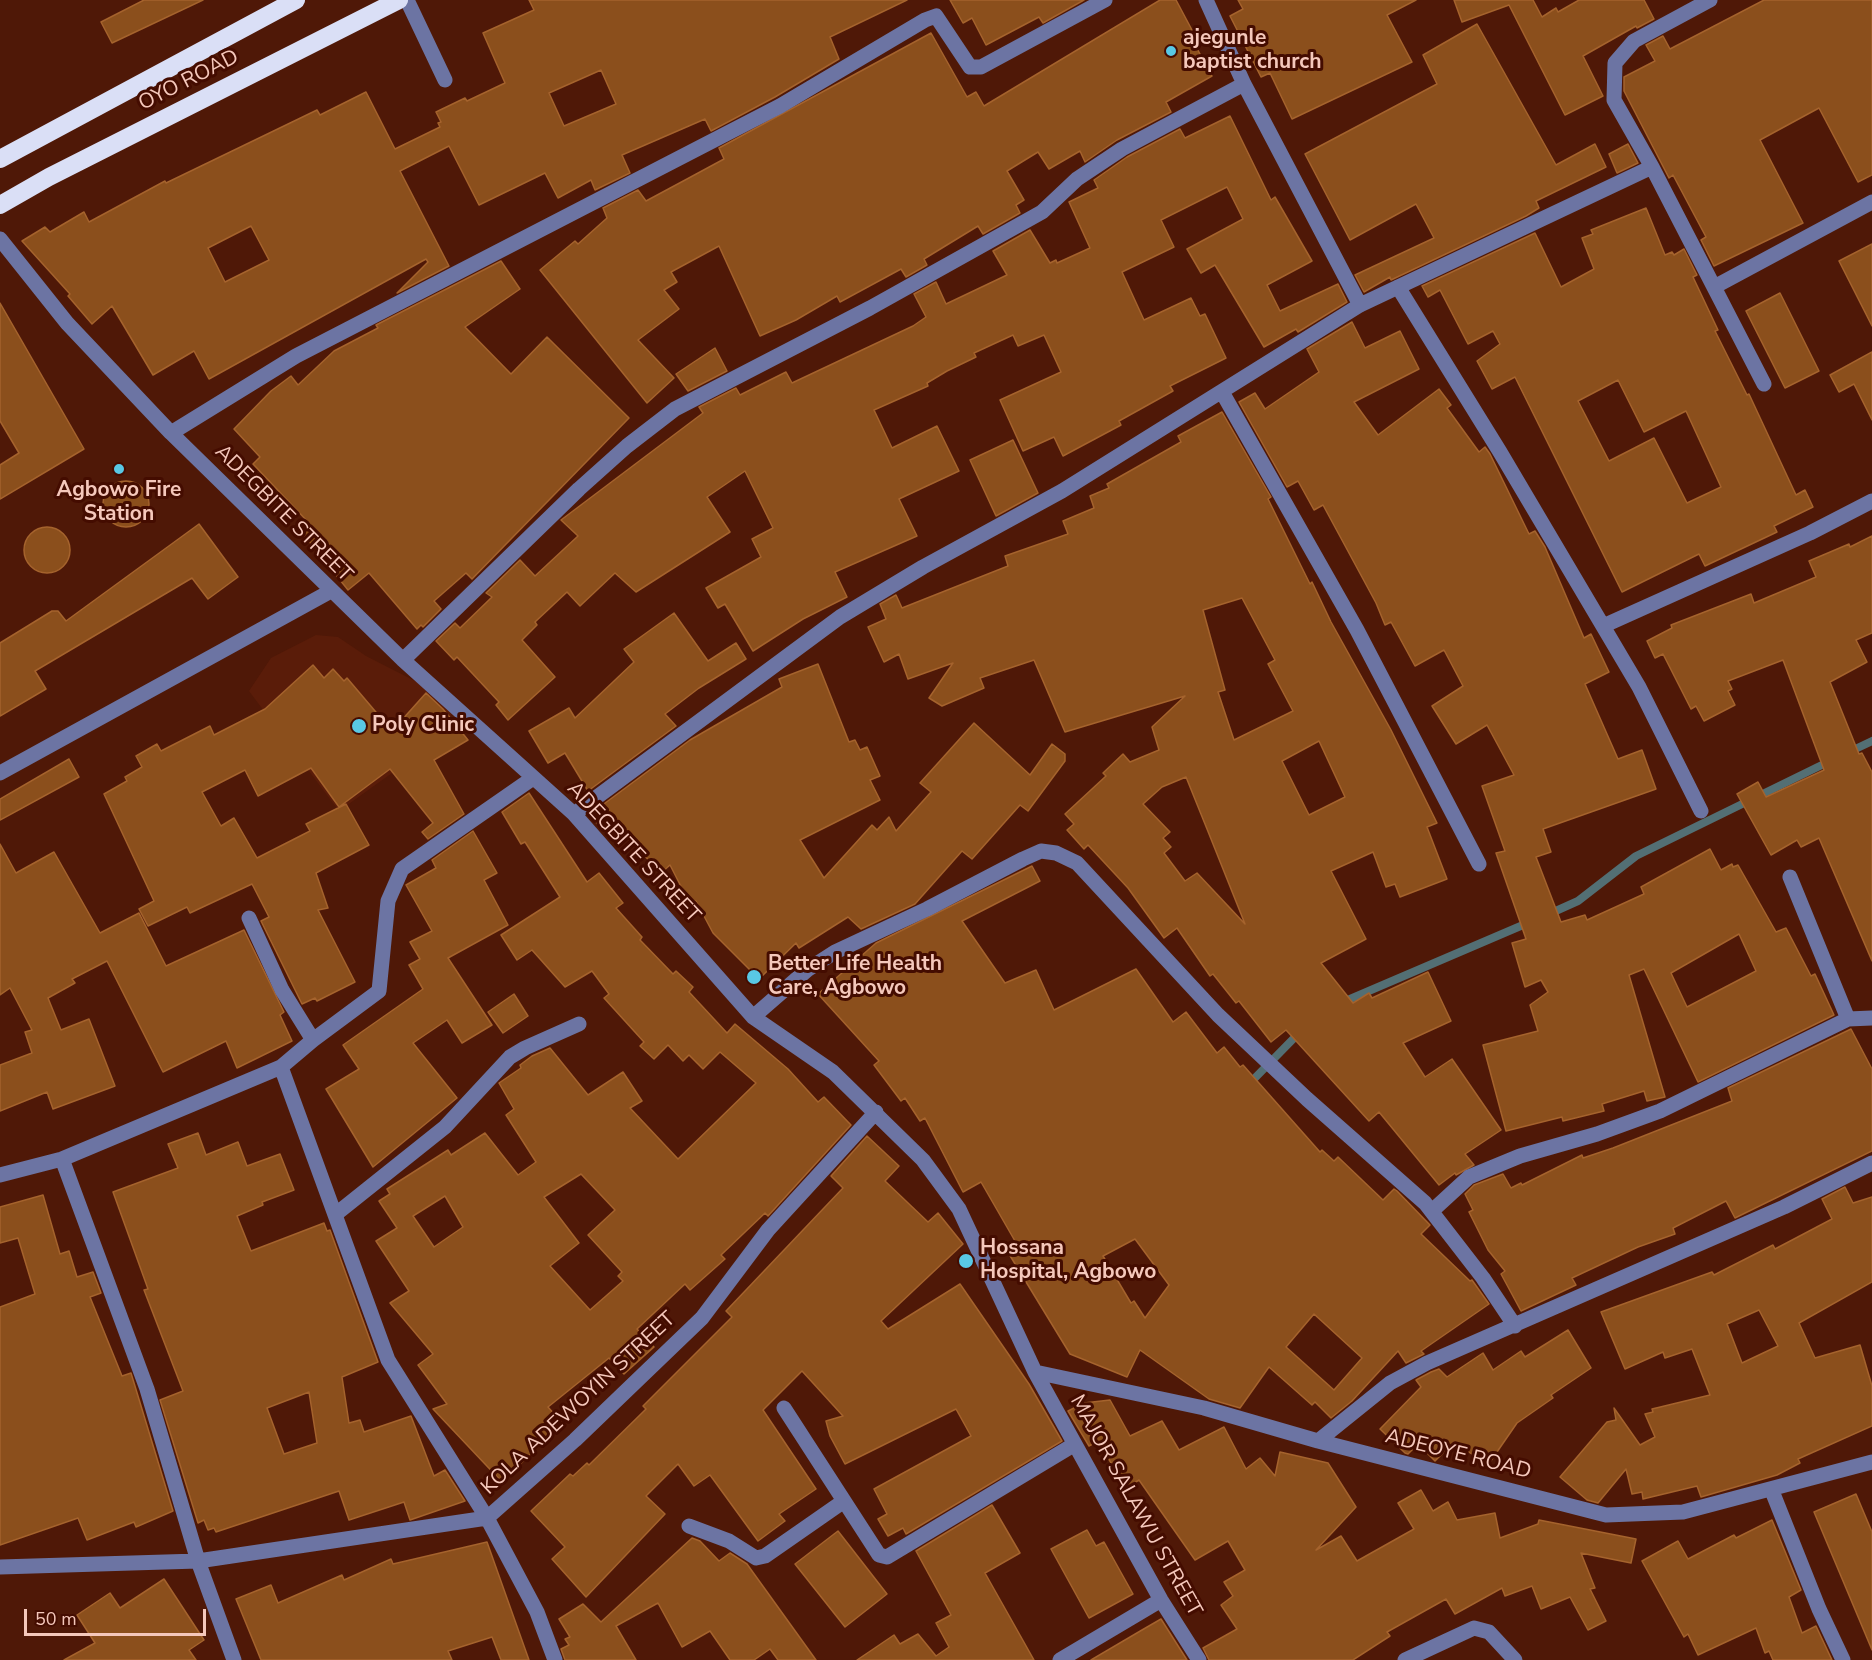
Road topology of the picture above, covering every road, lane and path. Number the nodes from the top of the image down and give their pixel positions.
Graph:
1 (296, 0) edge
2 (399, 0) edge
3 (407, 0) edge
4 (1105, 0) edge
5 (1206, 0) edge
6 (1710, 0) edge
7 (445, 80) dead end
8 (1244, 84) junction
9 (0, 159) edge
10 (1652, 167) junction
11 (1872, 202) edge
12 (0, 205) edge
13 (0, 239) edge
14 (1398, 287) junction
15 (1714, 287) junction
16 (1360, 305) junction
17 (1764, 384) dead end
18 (1222, 392) junction
19 (171, 433) junction
20 (1872, 501) edge
21 (331, 591) junction
22 (1603, 626) junction
23 (403, 660) junction
24 (0, 773) edge
25 (533, 778) junction
26 (1701, 811) dead end
27 (574, 814) junction
28 (1479, 864) dead end
29 (1790, 877) dead end
30 (249, 918) dead end
31 (753, 1017) junction
32 (1872, 1018) edge
33 (1848, 1019) junction
34 (579, 1024) dead end
35 (313, 1040) junction
36 (281, 1067) junction
37 (876, 1112) junction
38 (62, 1159) junction
39 (1872, 1163) edge
40 (0, 1175) edge
41 (1432, 1210) junction
42 (336, 1214) junction
43 (1515, 1326) junction
44 (1035, 1372) junction
45 (784, 1408) dead end
46 (1318, 1441) junction
47 (1075, 1444) junction
48 (1872, 1462) edge
49 (1772, 1491) junction
50 (844, 1501) junction
51 (487, 1518) junction
52 (689, 1526) dead end
53 (198, 1562) junction
54 (0, 1567) edge
55 (1161, 1600) junction
56 (234, 1660) edge
57 (555, 1660) edge
58 (1060, 1660) edge
59 (1199, 1660) edge
60 (1405, 1660) edge
61 (1515, 1660) edge
62 (1843, 1660) edge

1 - 9 highway, OYO ROAD
2 - 12 highway, OYO ROAD
3 - 7 street
4 - 19 street
5 - 8 street
6 - 10 street
8 - 16 street
8 - 23 street
10 - 14 street
10 - 15 street
11 - 15 street
13 - 19 street, ADEGBITE STREET
14 - 16 street
14 - 22 street
15 - 17 street
16 - 18 street
18 - 27 street
18 - 28 street
19 - 21 street, ADEGBITE STREET
20 - 22 street
21 - 23 street, ADEGBITE STREET
21 - 24 street
22 - 26 street
23 - 25 street, ADEGBITE STREET
25 - 27 street, ADEGBITE STREET
25 - 35 street
27 - 31 street, ADEGBITE STREET
29 - 33 street
30 - 35 street
31 - 37 street, ADEGBITE STREET
31 - 41 street
32 - 33 street
33 - 41 street
34 - 42 street
35 - 36 street
36 - 38 street
36 - 42 street
37 - 44 street, ADEGBITE STREET
37 - 51 street, KOLA ADEWOYIN STREET
38 - 40 street
38 - 53 street
39 - 43 street
41 - 43 street
42 - 51 street
43 - 46 street
44 - 46 street, ADEOYE ROAD
44 - 47 street, MAJOR SALAWU STREET
45 - 50 street
46 - 49 street, ADEOYE ROAD
47 - 50 street
47 - 55 street, MAJOR SALAWU STREET
48 - 49 street, ADEOYE ROAD
49 - 62 street
50 - 52 street
51 - 53 street, KOLA ADEWOYIN STREET
51 - 57 street
53 - 54 street, KOLA ADEWOYIN STREET
53 - 56 street
55 - 58 street
55 - 59 street, MAJOR SALAWU STREET
60 - 61 street

